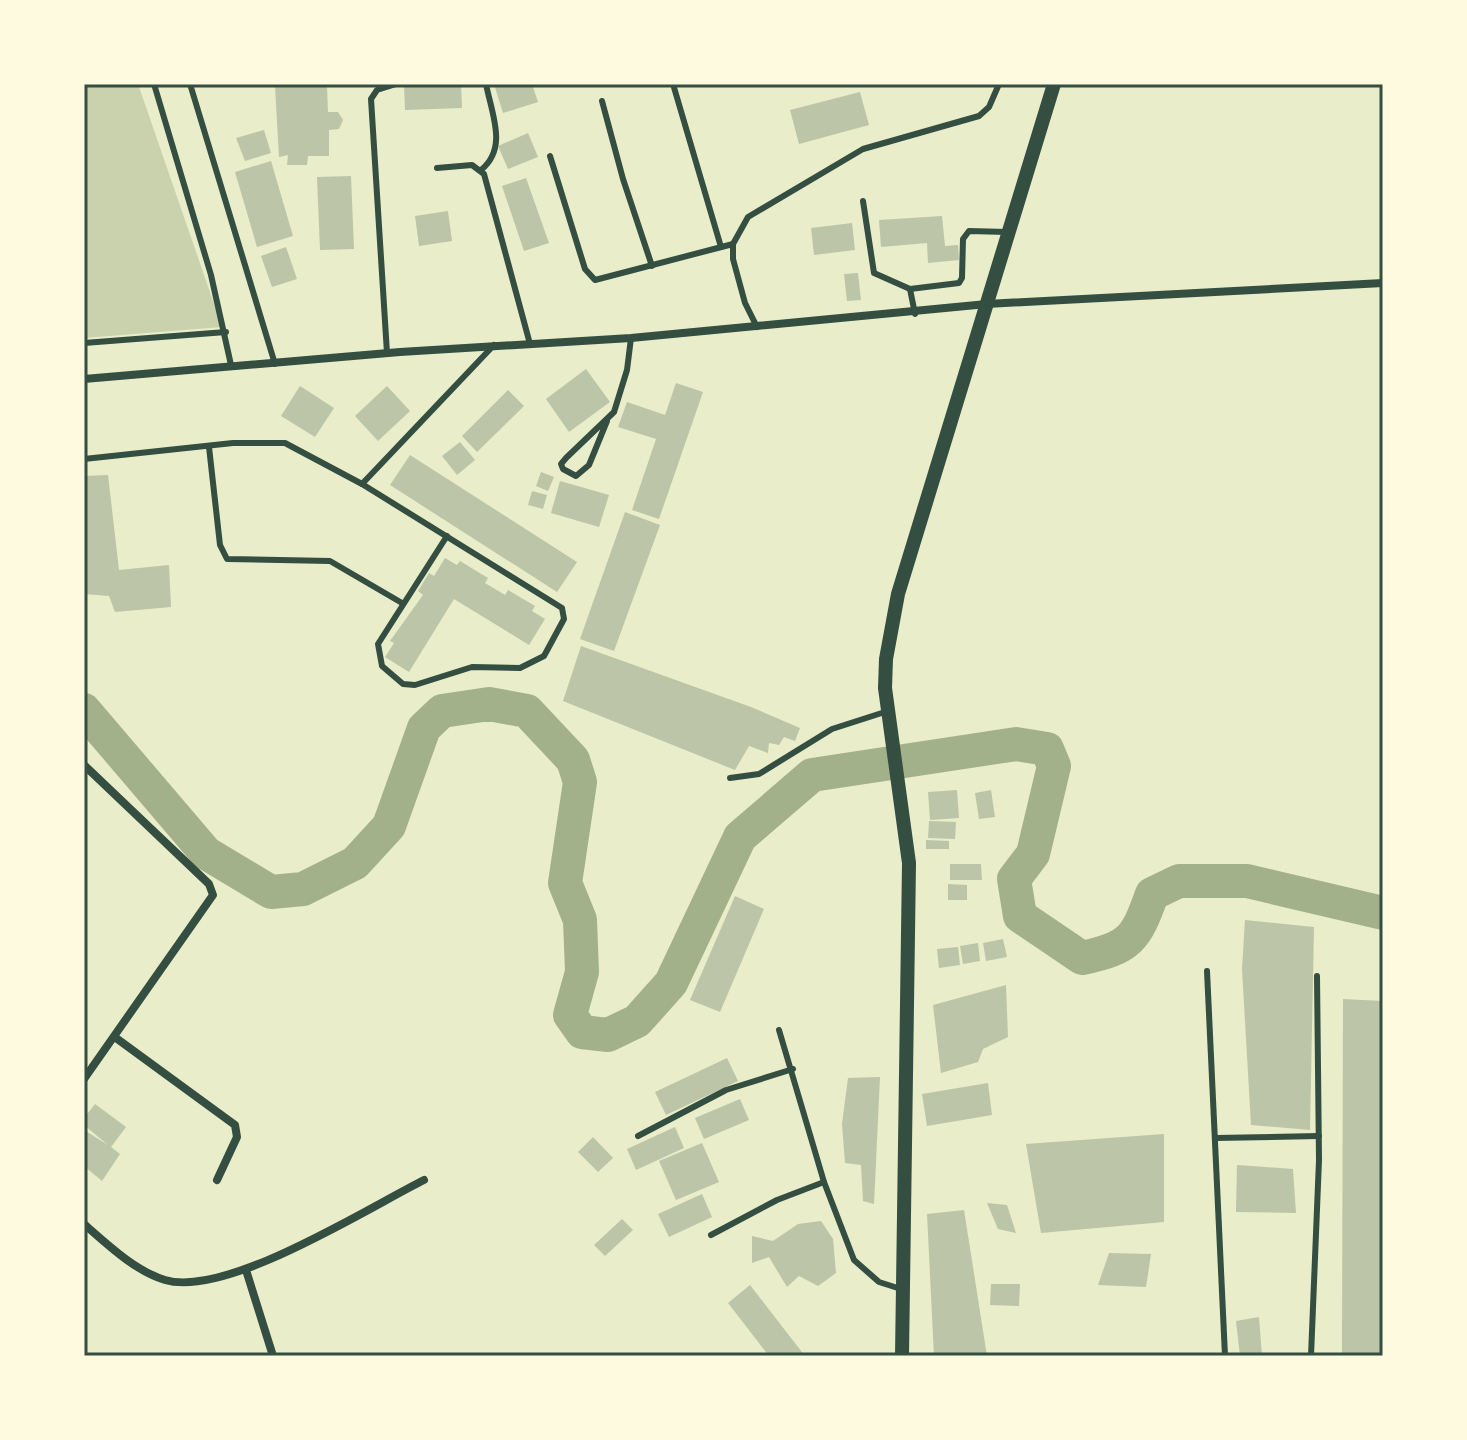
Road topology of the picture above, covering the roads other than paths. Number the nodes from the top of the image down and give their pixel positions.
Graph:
1 (154, 84) edge
2 (190, 84) edge
3 (396, 84) edge
4 (486, 84) edge
5 (673, 84) edge
6 (999, 84) edge
7 (1054, 84) edge
8 (602, 101) dead end
9 (550, 156) dead end
10 (437, 168) dead end
11 (481, 170) junction
12 (863, 201) dead end
13 (1007, 232) junction
14 (733, 244) junction
15 (721, 247) junction
16 (652, 266) junction
17 (1383, 283) edge
18 (910, 289) junction
19 (987, 304) junction
20 (915, 314) junction
21 (757, 328) junction
22 (226, 332) junction
23 (631, 338) junction
24 (84, 343) edge
25 (530, 344) junction
26 (494, 345) junction
27 (387, 353) junction
28 (275, 364) junction
29 (231, 365) junction
30 (84, 379) edge
31 (607, 421) junction
32 (209, 447) junction
33 (84, 459) edge
34 (362, 484) junction
35 (447, 536) junction
36 (402, 603) junction
37 (888, 711) junction
38 (84, 765) edge
39 (730, 778) dead end
40 (1207, 971) dead end
41 (1317, 976) dead end
42 (779, 1030) dead end
43 (116, 1038) junction
44 (87, 1068) edge
45 (793, 1069) junction
46 (84, 1079) edge
47 (638, 1136) dead end
48 (1319, 1136) junction
49 (1216, 1138) junction
50 (217, 1180) dead end
51 (424, 1180) dead end
52 (824, 1182) junction
53 (84, 1224) edge
54 (711, 1235) dead end
55 (246, 1270) junction
56 (905, 1290) junction
57 (273, 1356) edge
58 (902, 1356) edge
59 (1225, 1356) edge
60 (1311, 1356) edge

1 - 22 lane
2 - 28 lane
3 - 27 lane
4 - 11 lane
5 - 15 lane
6 - 14 lane
7 - 13 street
8 - 16 lane
9 - 16 lane
10 - 11 lane
11 - 25 lane
12 - 18 lane
13 - 18 lane
13 - 19 street
14 - 15 lane
14 - 21 lane
15 - 16 lane
17 - 19 street
18 - 20 lane
19 - 20 street
19 - 37 street
20 - 21 street
21 - 23 street
22 - 24 lane
22 - 29 lane
23 - 25 street
23 - 31 lane
25 - 26 street
26 - 27 street
26 - 34 lane
27 - 28 street
28 - 29 street
29 - 30 street
31 - 31 lane
32 - 33 lane
32 - 34 lane
32 - 36 lane
34 - 35 lane
35 - 36 lane
35 - 36 lane
37 - 39 lane
37 - 56 street
38 - 43 street
40 - 49 lane
41 - 48 lane
42 - 45 lane
43 - 44 street
43 - 50 street
44 - 46 street
45 - 47 lane
45 - 52 lane
48 - 49 lane
48 - 60 lane
49 - 59 lane
51 - 55 street
52 - 54 lane
52 - 56 lane
53 - 55 street
55 - 57 street
56 - 58 street

